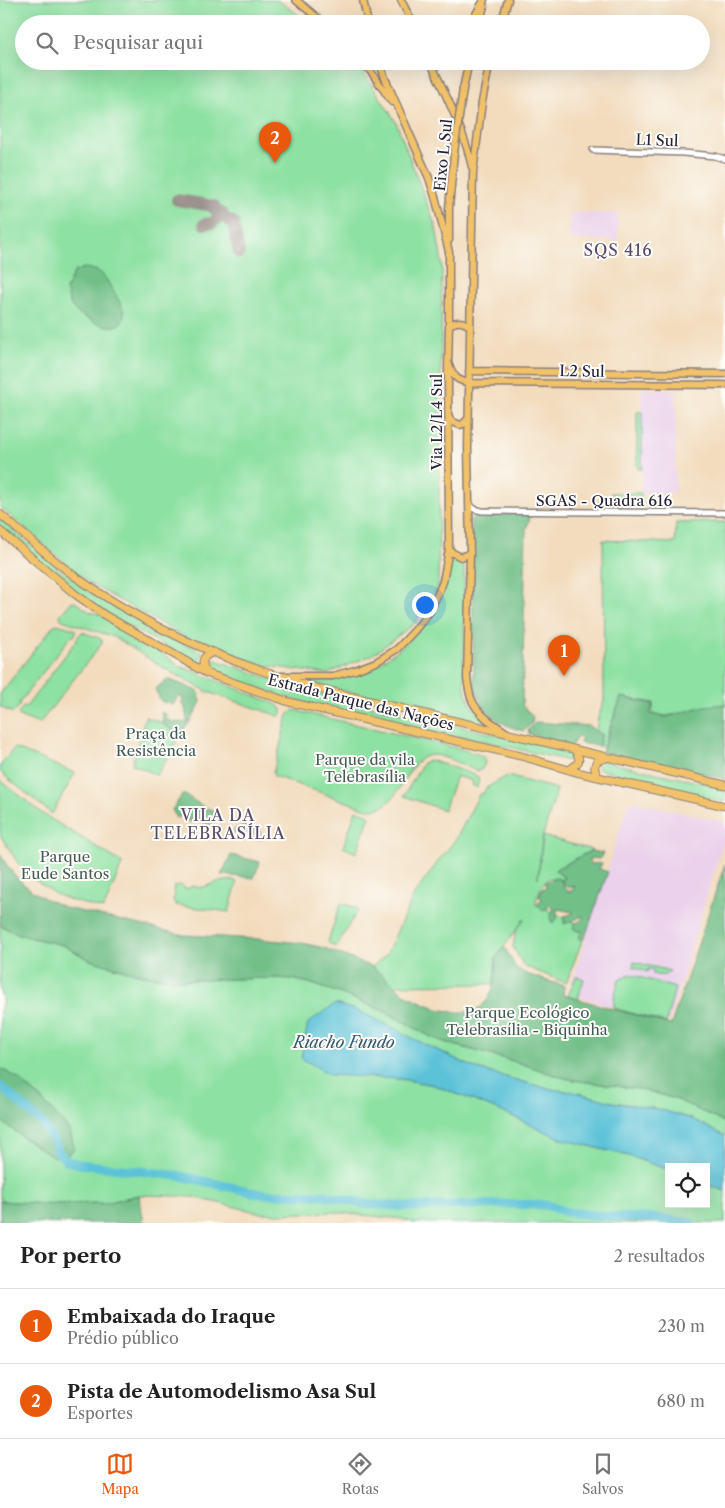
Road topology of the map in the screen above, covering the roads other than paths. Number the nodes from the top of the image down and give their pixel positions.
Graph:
1 (296, 0) edge
2 (362, 0) edge
3 (401, 0) edge
4 (485, 0) edge
5 (508, 0) edge
6 (314, 15) edge
7 (366, 15) edge
8 (408, 15) edge
9 (476, 15) edge
10 (481, 15) edge
11 (504, 15) edge
12 (370, 70) edge
13 (382, 70) edge
14 (434, 70) edge
15 (467, 70) edge
16 (488, 70) edge
17 (404, 118) junction
18 (593, 150) dead end
19 (724, 156) edge
20 (473, 173) junction
21 (449, 252) junction
22 (449, 325) junction
23 (470, 326) junction
24 (448, 364) junction
25 (469, 371) junction
26 (552, 373) junction
27 (671, 374) junction
28 (725, 374) edge
29 (469, 383) junction
30 (552, 383) junction
31 (672, 384) junction
32 (725, 384) edge
33 (449, 416) junction
34 (468, 418) junction
35 (469, 504) junction
36 (482, 511) junction
37 (725, 513) edge
38 (0, 514) edge
39 (469, 519) junction
40 (0, 531) edge
41 (450, 549) junction
42 (470, 553) junction
43 (214, 652) junction
44 (206, 673) junction
45 (272, 675) junction
46 (507, 733) junction
47 (575, 750) junction
48 (606, 758) junction
49 (569, 770) junction
50 (598, 776) junction
51 (725, 785) edge
52 (725, 806) edge

1 - 6 main road
2 - 7 main road
3 - 8 main road
4 - 9 main road
4 - 10 main road
5 - 11 main road
12 - 17 main road
13 - 17 main road, Via L2/L4 Sul
14 - 20 main road
15 - 21 main road, Eixo L Sul, bridge
16 - 20 main road
17 - 21 main road, Via L2/L4 Sul
18 - 19 street, L1 Sul
20 - 23 main road
21 - 22 main road, Via L2/L4 Sul
22 - 23 main road
22 - 24 main road, Via L2/L4 Sul
23 - 25 main road
24 - 29 main road
24 - 33 main road, Via L2/L4 Sul
25 - 26 main road, L2 Sul
25 - 29 main road
26 - 27 main road, L2 Sul
26 - 30 main road
27 - 28 main road, L2 Sul
27 - 31 main road
29 - 30 main road, L2 Sul
29 - 34 main road
30 - 31 main road, L2 Sul
31 - 32 main road, L2 Sul
33 - 34 main road
33 - 41 main road, Via L2/L4 Sul
34 - 35 main road
35 - 36 street, SGAS - Quadra 616
35 - 39 main road
36 - 37 street, SGAS - Quadra 616
36 - 39 street
38 - 43 highway, Estrada Parque das Nações
39 - 42 main road
40 - 44 highway, Estrada Parque das Nações
41 - 42 main road
41 - 45 main road, Via L2/L4 Sul
42 - 46 main road
43 - 44 highway
43 - 45 highway, Estrada Parque das Nações
44 - 49 highway, Estrada Parque das Nações
45 - 46 highway, Estrada Parque das Nações
46 - 47 highway, Estrada Parque das Nações
47 - 48 highway, Estrada Parque das Nações
47 - 49 highway
48 - 50 highway
48 - 51 highway, Estrada Parque das Nações
49 - 50 highway, Estrada Parque das Nações
50 - 52 highway, Estrada Parque das Nações

